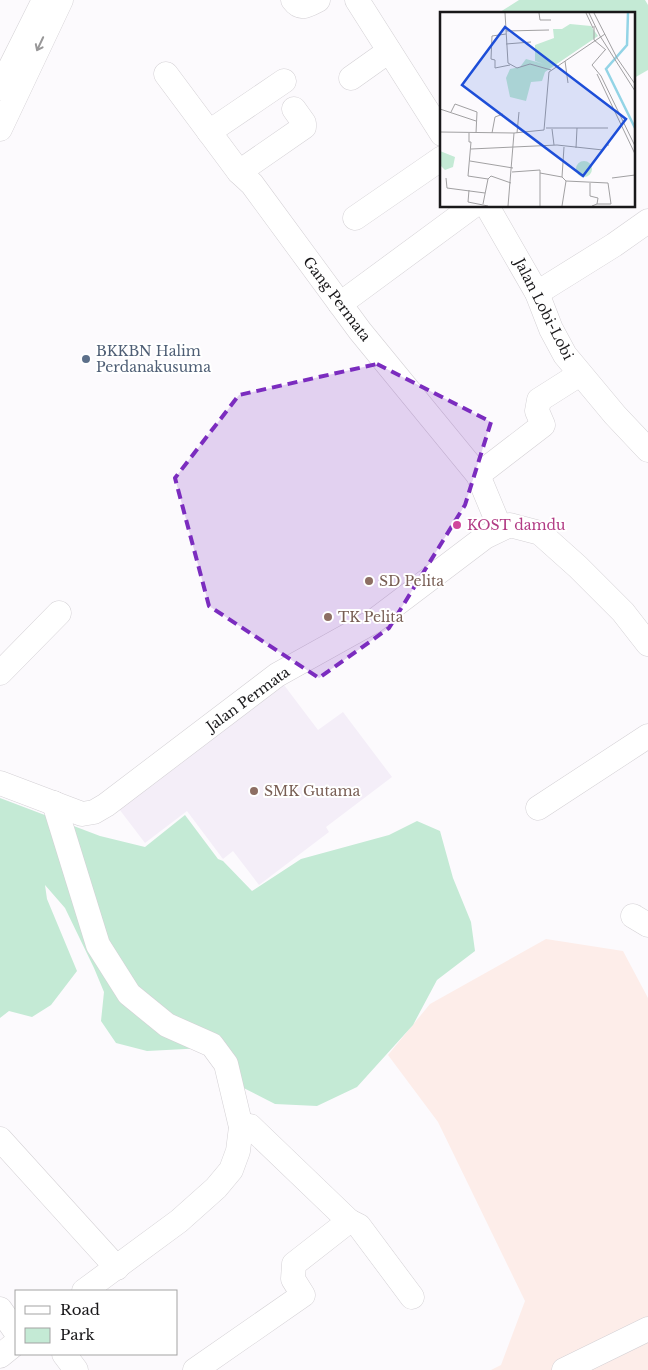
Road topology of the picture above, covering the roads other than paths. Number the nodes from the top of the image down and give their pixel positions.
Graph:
1 (44, 0) edge
2 (61, 0) edge
3 (293, 0) edge
4 (318, 0) edge
5 (357, 0) edge
6 (389, 51) junction
7 (166, 74) dead end
8 (351, 78) dead end
9 (284, 81) dead end
10 (0, 88) edge
11 (294, 109) dead end
12 (1, 125) edge
13 (440, 131) edge
14 (209, 132) junction
15 (440, 159) edge
16 (239, 172) junction
17 (470, 208) edge
18 (489, 208) edge
19 (355, 218) dead end
20 (648, 221) edge
21 (537, 292) junction
22 (340, 304) junction
23 (580, 374) junction
24 (648, 450) edge
25 (478, 475) junction
26 (500, 528) junction
27 (58, 613) dead end
28 (648, 644) edge
29 (0, 674) edge
30 (648, 736) edge
31 (0, 783) edge
32 (54, 803) junction
33 (538, 808) dead end
34 (242, 1128) junction
35 (0, 1139) edge
36 (349, 1221) junction
37 (117, 1268) junction
38 (85, 1290) edge
39 (412, 1296) dead end
40 (0, 1309) edge
41 (648, 1329) edge
42 (15, 1331) edge
43 (15, 1344) edge
44 (65, 1355) edge
45 (0, 1356) edge
46 (573, 1368) edge
47 (76, 1370) edge
48 (195, 1370) edge

1 - 10 street
2 -> 12 street
3 - 4 street
5 - 6 street
6 - 8 street
6 - 13 street
7 - 14 street, Gang Permata
9 - 14 street
11 - 16 street
14 - 16 street, Gang Permata
15 - 19 street
16 - 22 street, Gang Permata
17 - 22 street
18 - 21 street, Jalan Lobi-Lobi
20 - 21 street
21 - 23 street, Jalan Lobi-Lobi
22 - 25 street, Gang Permata
23 - 24 street, Jalan Lobi-Lobi
23 - 25 street
25 - 26 street, Gang Permata
26 - 28 street
26 - 32 street, Jalan Permata
27 - 29 street
30 - 33 street
31 - 32 street, Jalan Permata
32 - 34 street
34 - 36 street
34 - 37 street
35 - 37 street
36 - 39 street
36 - 48 street
37 - 38 street
40 - 42 street
41 - 46 street
43 - 45 street
44 - 47 street

